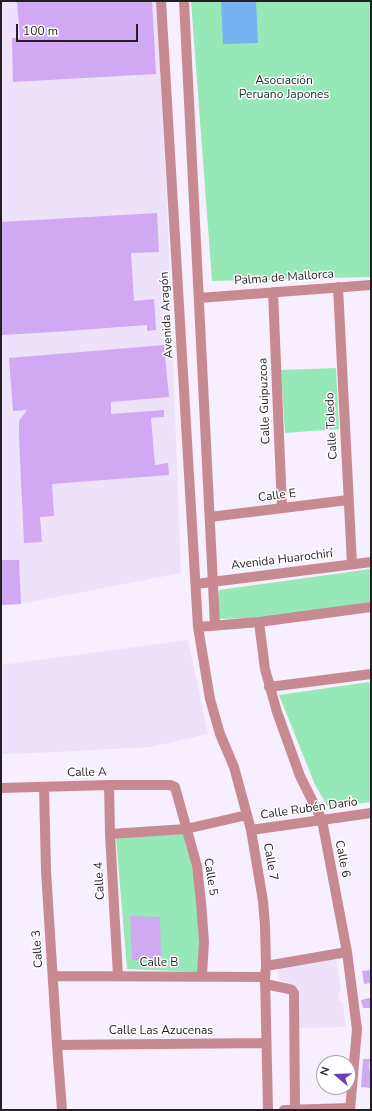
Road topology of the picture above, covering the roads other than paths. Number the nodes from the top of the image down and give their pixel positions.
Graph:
1 (161, 1) edge
2 (184, 1) edge
3 (371, 285) edge
4 (338, 287) junction
5 (273, 292) junction
6 (199, 298) junction
7 (348, 500) junction
8 (282, 508) junction
9 (210, 517) junction
10 (371, 562) edge
11 (352, 564) junction
12 (213, 582) junction
13 (196, 584) junction
14 (371, 607) edge
15 (259, 622) junction
16 (215, 625) junction
17 (198, 627) junction
18 (371, 674) edge
19 (269, 687) junction
20 (109, 785) junction
21 (173, 786) joint
22 (44, 787) junction
23 (1, 788) edge
24 (371, 813) edge
25 (247, 815) junction
26 (322, 820) junction
27 (186, 829) junction
28 (251, 830) junction
29 (110, 834) junction
30 (347, 952) junction
31 (266, 966) junction
32 (53, 976) junction
33 (118, 976) junction
34 (202, 976) junction
35 (265, 981) junction
36 (266, 1043) junction
37 (57, 1045) junction
38 (296, 1109) edge
39 (350, 1109) edge
40 (62, 1110) edge
41 (268, 1110) edge
42 (284, 1110) edge

1 - 13 street, Avenida Aragón
2 - 6 street
3 - 4 street, Palma de Mallorca
4 - 5 street, Palma de Mallorca
4 - 7 street, Calle Toledo
5 - 6 street, Palma de Mallorca
5 - 8 street, Calle Guipuzcoa
6 - 9 street
7 - 8 street, Calle E
7 - 11 street, Calle Toledo
8 - 9 street, Calle E
9 - 12 street
10 - 11 street, Avenida Huarochirí
11 - 12 street, Avenida Huarochirí
12 - 13 street, Avenida Huarochirí
12 - 16 street
13 - 17 street, Avenida Aragón
14 - 15 street
15 - 16 street
15 - 19 street, Calle 6
16 - 17 street
17 - 25 street, Calle 7
18 - 19 street
19 - 26 street, Calle 6
20 - 21 street, Calle A
20 - 22 street, Calle A
20 - 29 street, Calle 4
21 - 27 street, Calle 5
22 - 23 street, Calle A
22 - 32 street, Calle 3
24 - 26 street, Calle Rubén Darío
25 - 27 street
25 - 28 street, Calle 7
26 - 28 street, Calle Rubén Darío
26 - 30 street, Calle 6
27 - 29 street
27 - 34 street, Calle 5
28 - 31 street, Calle 7
29 - 33 street, Calle 4
30 - 31 street
30 - 39 street, Calle 6
31 - 35 street, Calle 7
32 - 33 street, Calle B
32 - 37 street, Calle 3
33 - 34 street, Calle B
34 - 35 street, Calle B
35 - 36 street, Calle 7
35 - 38 street, Calle B
36 - 37 street, Calle Las Azucenas
36 - 41 street, Calle 7
37 - 40 street, Calle 3
38 - 39 street
38 - 42 street

